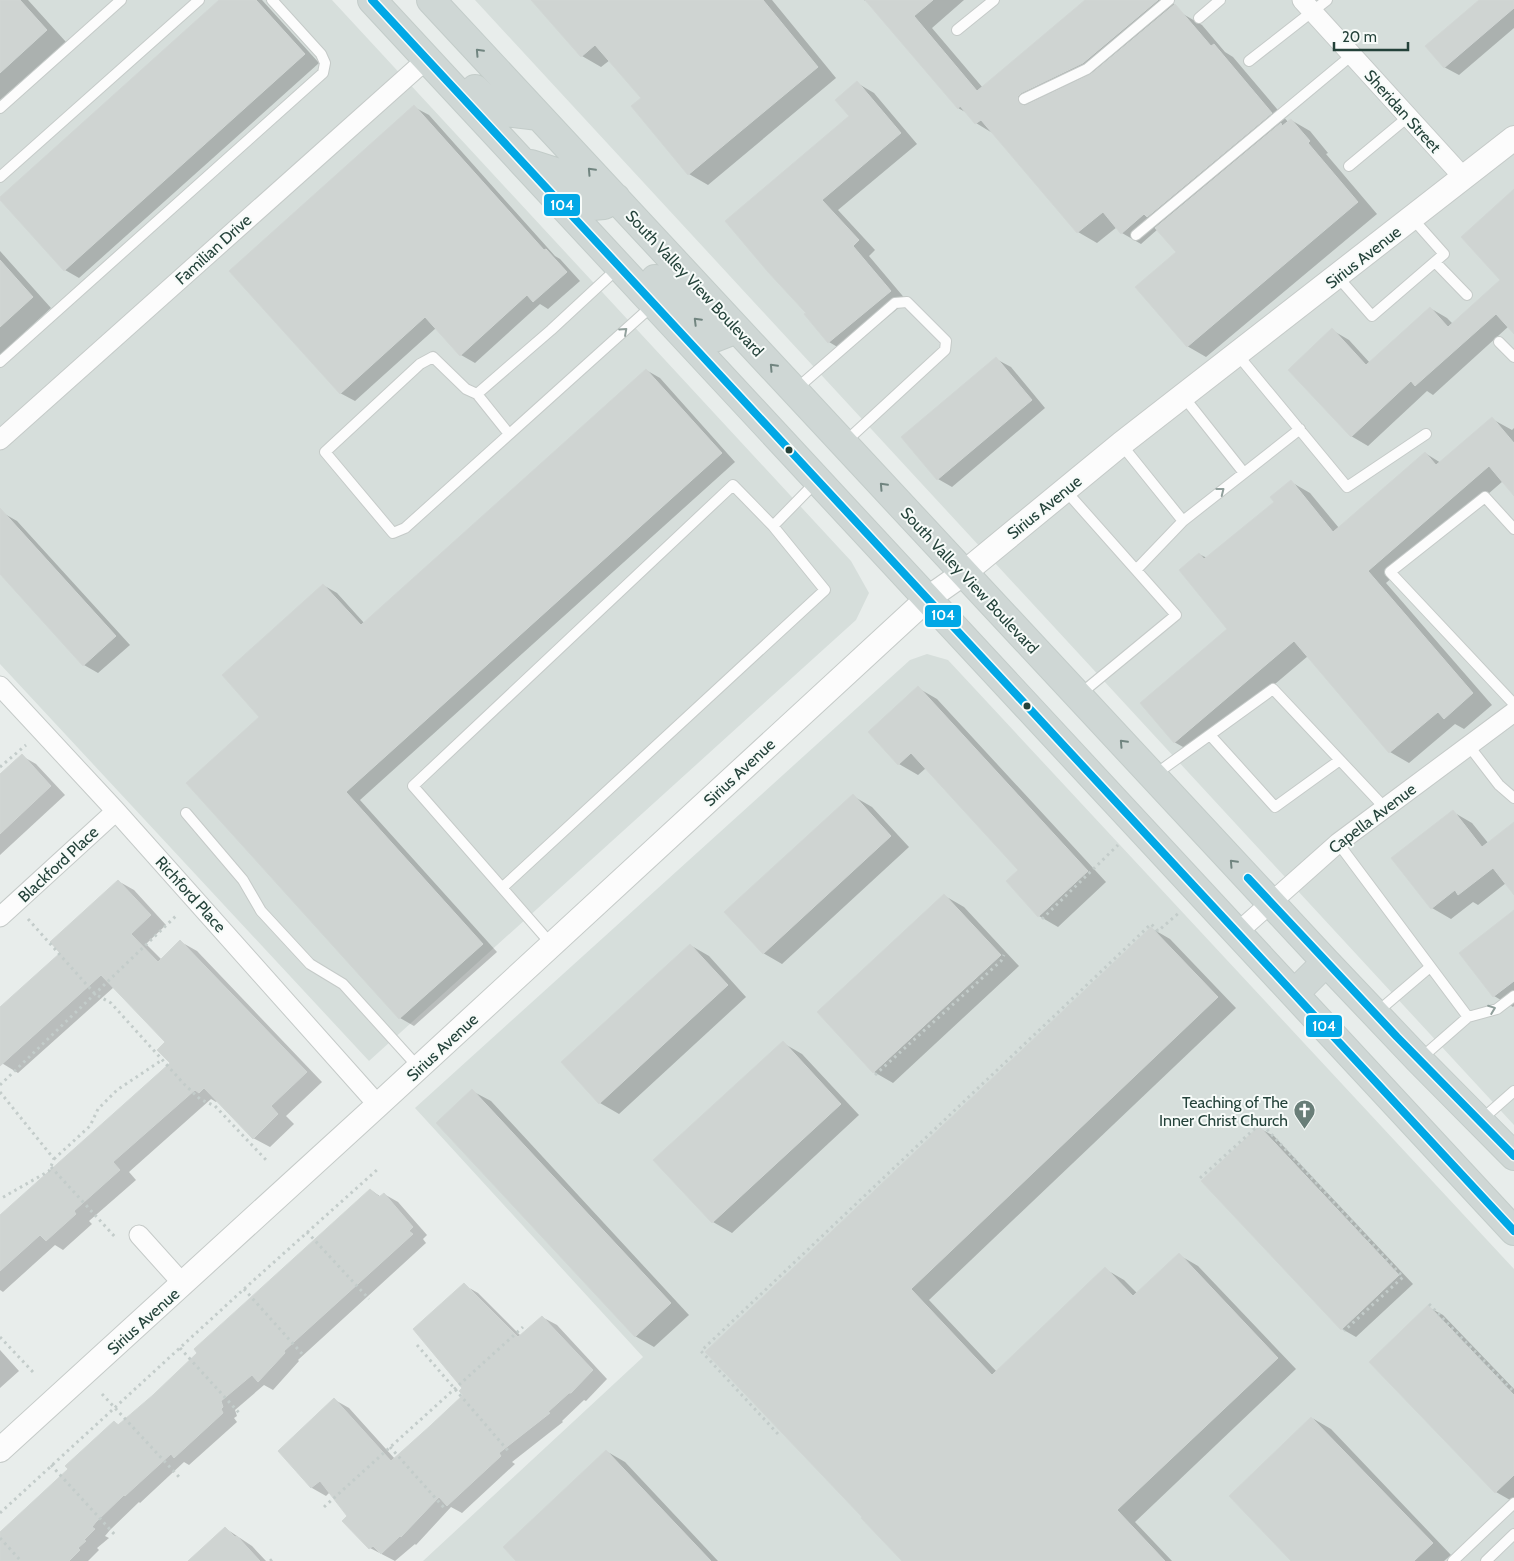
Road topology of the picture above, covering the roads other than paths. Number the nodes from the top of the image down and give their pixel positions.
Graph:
1 (121, 0) edge
2 (200, 0) edge
3 (272, 0) edge
4 (372, 0) edge
5 (431, 0) edge
6 (994, 0) edge
7 (1169, 0) edge
8 (1220, 0) edge
9 (1327, 0) edge
10 (1307, 6) edge
11 (1199, 18) dead end
12 (957, 30) dead end
13 (1352, 55) junction
14 (427, 59) junction
15 (1249, 61) dead end
16 (1024, 99) dead end
17 (0, 108) edge
18 (539, 116) junction
19 (1408, 118) junction
20 (1514, 138) edge
21 (521, 160) junction
22 (1349, 166) dead end
23 (0, 177) edge
24 (1464, 178) junction
25 (616, 198) junction
26 (1412, 218) junction
27 (1136, 235) dead end
28 (1435, 262) junction
29 (619, 267) junction
30 (1337, 276) junction
31 (1467, 295) dead end
32 (654, 304) junction
33 (737, 329) junction
34 (1499, 342) dead end
35 (1238, 354) junction
36 (1514, 357) edge
37 (0, 362) edge
38 (795, 391) junction
39 (477, 394) junction
40 (1182, 396) junction
41 (1300, 429) junction
42 (509, 434) junction
43 (1426, 434) dead end
44 (0, 440) edge
45 (844, 443) junction
46 (1121, 444) junction
47 (1244, 474) junction
48 (817, 480) junction
49 (1065, 490) junction
50 (1183, 522) junction
51 (773, 526) junction
52 (1514, 528) edge
53 (1136, 570) junction
54 (964, 573) junction
55 (927, 599) junction
56 (0, 686) edge
57 (1078, 696) junction
58 (1514, 704) edge
59 (1514, 712) edge
60 (1210, 735) junction
61 (1469, 746) junction
62 (1340, 760) junction
63 (1153, 776) junction
64 (1514, 798) edge
65 (1120, 806) junction
66 (1385, 808) junction
67 (116, 810) junction
68 (186, 813) dead end
69 (1338, 843) junction
70 (503, 887) junction
71 (1271, 903) junction
72 (0, 917) edge
73 (1238, 932) junction
74 (552, 945) junction
75 (1326, 962) junction
76 (1430, 967) junction
77 (1294, 994) junction
78 (1514, 996) edge
79 (1375, 1014) junction
80 (1468, 1017) junction
81 (1419, 1060) junction
82 (419, 1068) junction
83 (1514, 1092) edge
84 (378, 1105) junction
85 (1480, 1122) junction
86 (1514, 1156) edge
87 (1501, 1206) edge
88 (1514, 1231) edge
89 (139, 1235) dead end
90 (183, 1284) junction
91 (0, 1450) edge
92 (1514, 1503) edge
93 (1514, 1534) edge
94 (1453, 1561) edge
95 (1486, 1561) edge

1 - 17 lane
2 - 23 lane
3 - 37 lane
4 - 14 main road
18 -> 5 main road, South Valley View Boulevard
6 - 12 lane
7 - 16 lane
8 - 11 lane
9 - 10 lane
10 - 13 street, Sheridan Street
10 - 15 lane
13 - 19 street, Sheridan Street
13 - 27 lane
14 - 18 main road
14 - 21 main road
14 - 44 street, Familian Drive
25 -> 18 main road, South Valley View Boulevard
19 - 22 lane
19 - 24 street, Sheridan Street
20 - 24 street, Sirius Avenue
21 - 25 main road
21 - 29 main road
24 - 26 street, Sirius Avenue
25 - 33 main road, South Valley View Boulevard
26 - 28 lane
26 - 30 street, Sirius Avenue
28 - 30 lane
28 - 31 lane
29 - 32 main road
33 -> 29 main road
29 - 39 lane
30 - 35 street, Sirius Avenue
42 -> 32 lane
32 - 48 main road
38 -> 33 main road, South Valley View Boulevard
34 - 36 lane
35 - 40 street, Sirius Avenue
35 - 41 lane
38 - 45 main road, South Valley View Boulevard
38 - 45 lane
39 - 42 lane
39 - 42 lane
40 - 46 street, Sirius Avenue
40 - 47 lane
41 - 43 lane
41 - 47 lane
54 -> 45 main road, South Valley View Boulevard
46 - 49 street, Sirius Avenue
46 - 50 lane
50 -> 47 lane
48 - 51 lane
48 - 55 main road
49 - 53 lane
49 - 54 street, Sirius Avenue
50 - 53 lane
51 - 70 lane
51 - 70 lane
52 - 58 lane
53 - 57 lane
54 - 55 street, Sirius Avenue
54 - 57 main road, South Valley View Boulevard
55 - 65 main road
55 - 74 street, Sirius Avenue
56 - 67 street, Richford Place
63 -> 57 main road, South Valley View Boulevard
59 - 61 street, Capella Avenue
60 - 62 lane
60 - 62 lane
60 - 63 lane
61 - 64 lane
61 - 66 street, Capella Avenue
62 - 66 lane
63 - 65 main road
71 -> 63 main road, South Valley View Boulevard
65 - 73 main road
66 - 69 street, Capella Avenue
67 - 72 street, Blackford Place
67 - 84 street, Richford Place
68 - 82 lane
69 - 71 street, Capella Avenue
69 - 76 lane
70 - 74 lane
71 - 73 street, Capella Avenue
71 - 75 main road, South Valley View Boulevard
73 - 77 main road
74 - 82 street, Sirius Avenue
75 - 77 main road
75 - 79 main road, South Valley View Boulevard
76 - 79 lane
76 - 80 lane
77 - 87 main road
80 -> 78 lane
79 - 81 main road, South Valley View Boulevard
80 - 81 lane
81 - 85 main road, South Valley View Boulevard
82 - 84 street, Sirius Avenue
83 - 85 lane
84 - 90 street, Sirius Avenue
85 - 86 main road, South Valley View Boulevard
87 - 88 main road
89 - 90 street
90 - 91 street, Sirius Avenue
92 - 94 lane
93 - 95 lane

